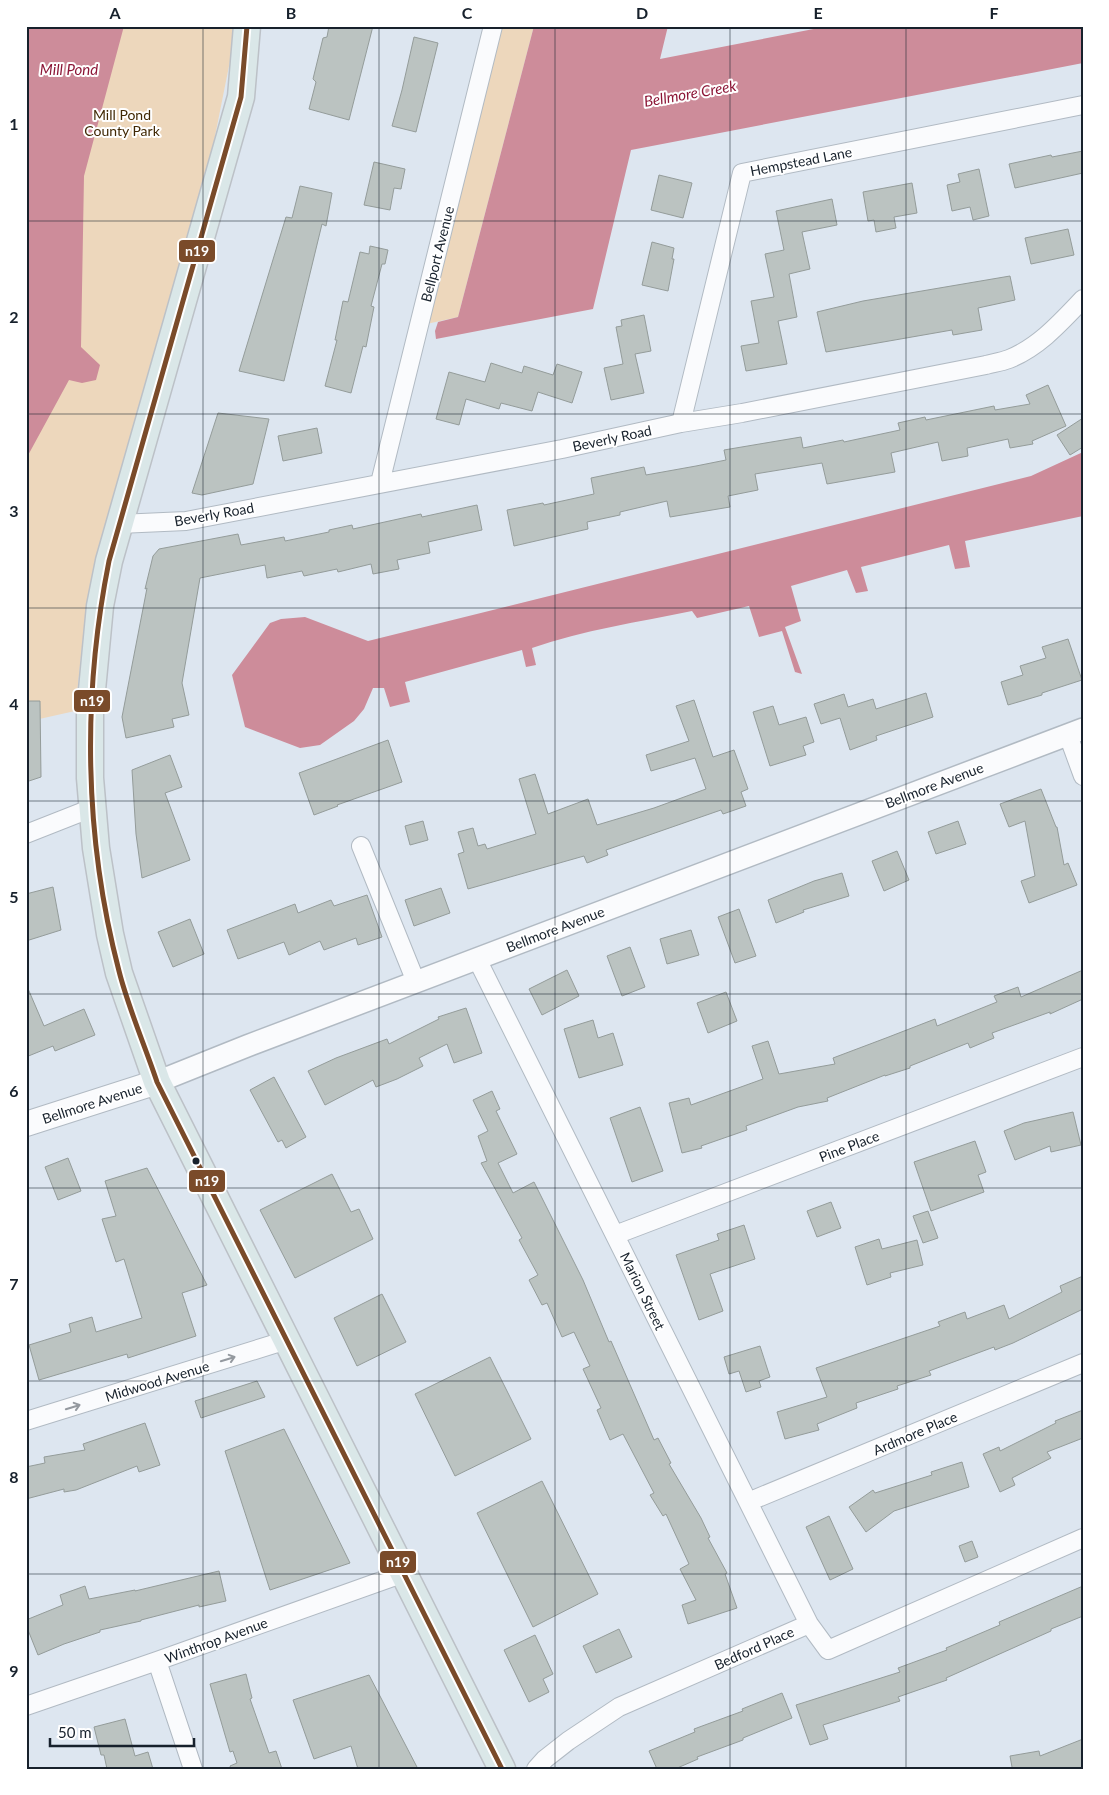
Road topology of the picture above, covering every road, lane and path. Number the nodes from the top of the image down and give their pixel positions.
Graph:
1 (247, 26) edge
2 (494, 26) edge
3 (1083, 105) edge
4 (1083, 299) edge
5 (681, 423) junction
6 (380, 483) junction
7 (119, 524) junction
8 (1075, 732) edge
9 (1083, 776) edge
10 (92, 808) junction
11 (26, 834) edge
12 (361, 846) dead end
13 (477, 959) junction
14 (416, 982) junction
15 (1083, 1057) edge
16 (158, 1082) junction
17 (26, 1124) edge
18 (615, 1235) junction
19 (287, 1340) junction
20 (1083, 1363) edge
21 (26, 1421) edge
22 (748, 1502) junction
23 (1083, 1538) edge
24 (404, 1573) junction
25 (809, 1624) junction
26 (157, 1662) junction
27 (26, 1706) edge
28 (193, 1769) edge
29 (502, 1769) edge
30 (536, 1769) edge

1 - 7 main road
2 - 6 street, Bellport Avenue
3 - 5 street, Hempstead Lane
4 - 5 street, Beverly Road
5 - 6 street, Beverly Road
6 - 7 street, Beverly Road
7 - 10 main road
8 - 9 street
8 - 13 street, Bellmore Avenue
10 - 11 street
10 - 16 main road
12 - 14 street
13 - 14 street, Bellmore Avenue
13 - 18 street, Marion Street
14 - 16 street, Bellmore Avenue
15 - 18 street, Pine Place
16 - 17 main road, Bellmore Avenue
16 - 19 main road
18 - 22 street, Marion Street
21 -> 19 street, Midwood Avenue
19 - 24 main road
20 - 22 street, Ardmore Place
22 - 25 street, Marion Street
23 - 25 street, Bedford Place
24 - 26 street, Winthrop Avenue
24 - 29 main road
25 - 30 street, Bedford Place
26 - 27 street, Winthrop Avenue
26 - 28 street

